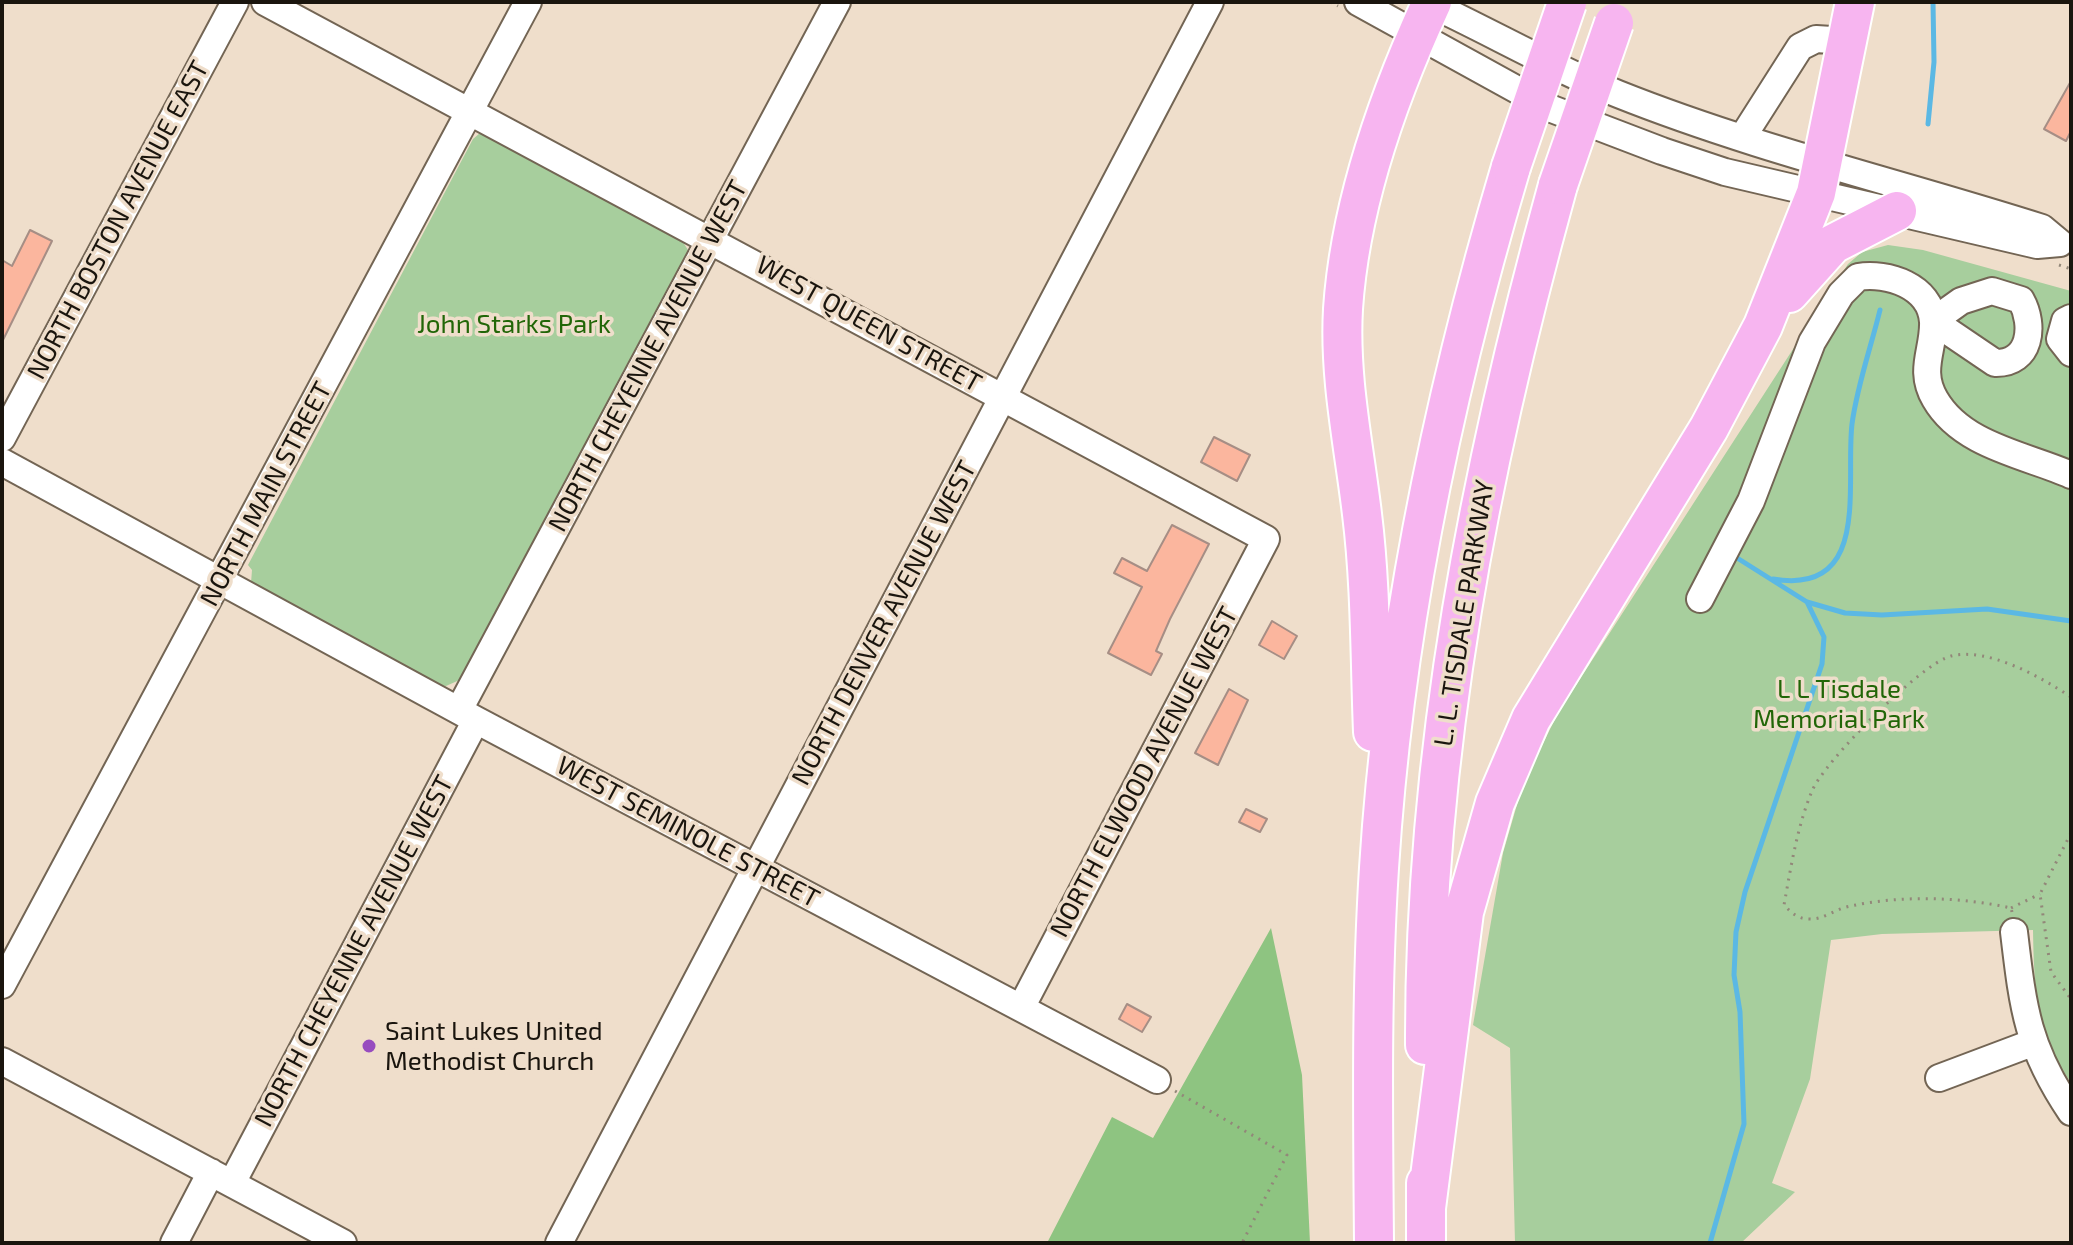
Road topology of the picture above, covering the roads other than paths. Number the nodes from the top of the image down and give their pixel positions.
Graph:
1 (235, 2) edge
2 (265, 2) edge
3 (528, 2) edge
4 (837, 2) edge
5 (1210, 2) edge
6 (1358, 2) edge
7 (1567, 2) edge
8 (1855, 2) edge
9 (1426, 11) edge
10 (1618, 12) edge
11 (1848, 41) junction
12 (470, 111) junction
13 (1742, 138) junction
14 (1820, 177) junction
15 (1897, 211) junction
16 (2067, 237) edge
17 (711, 238) junction
18 (2071, 318) edge
19 (1763, 326) junction
20 (2071, 353) edge
21 (1003, 397) junction
22 (2, 438) edge
23 (2, 462) edge
24 (2071, 475) edge
25 (1266, 539) joint
26 (221, 579) junction
27 (1700, 599) dead end
28 (468, 715) junction
29 (1379, 866) junction
30 (755, 868) junction
31 (2012, 920) road end
32 (2, 985) edge
33 (1022, 1006) junction
34 (2032, 1043) junction
35 (2, 1061) edge
36 (1939, 1078) dead end
37 (1157, 1080) road end
38 (2071, 1112) edge
39 (222, 1178) junction
40 (1426, 1226) edge
41 (174, 1243) edge
42 (343, 1243) edge
43 (559, 1243) edge
44 (1374, 1243) edge

1 - 22 street, NORTH BOSTON AVENUE EAST
2 - 12 street, WEST QUEEN STREET
3 - 12 street, NORTH MAIN STREET
4 - 17 street, NORTH CHEYENNE AVENUE WEST
5 - 21 street, NORTH DENVER AVENUE WEST
6 - 9 street
7 - 29 highway, L. L. TISDALE PARKWAY, bridge
8 - 11 highway
9 - 13 street
9 - 14 street
9 - 29 highway
10 - 40 highway, L. L. TISDALE PARKWAY, bridge
11 - 13 street
11 - 14 highway
12 - 17 street, WEST QUEEN STREET
12 - 26 street, NORTH MAIN STREET
13 - 14 street
14 - 15 street
14 - 16 street
14 - 19 highway
15 - 16 street
15 - 19 highway
17 - 21 street, WEST QUEEN STREET
17 - 28 street, NORTH CHEYENNE AVENUE WEST
18 - 20 street
19 - 40 highway
21 - 25 street, WEST QUEEN STREET
21 - 30 street, NORTH DENVER AVENUE WEST
23 - 26 street, WEST SEMINOLE STREET
24 - 27 street
25 - 33 street, NORTH ELWOOD AVENUE WEST
26 - 28 street, WEST SEMINOLE STREET
26 - 32 street, NORTH MAIN STREET
28 - 30 street, WEST SEMINOLE STREET
28 - 39 street, NORTH CHEYENNE AVENUE WEST
29 - 44 highway, L. L. TISDALE PARKWAY
30 - 33 street, WEST SEMINOLE STREET
30 - 43 street, NORTH DENVER AVENUE WEST
31 - 34 street
33 - 37 street, WEST SEMINOLE STREET
34 - 36 street
34 - 38 street
35 - 39 street
39 - 41 street, NORTH CHEYENNE AVENUE WEST
39 - 42 street

